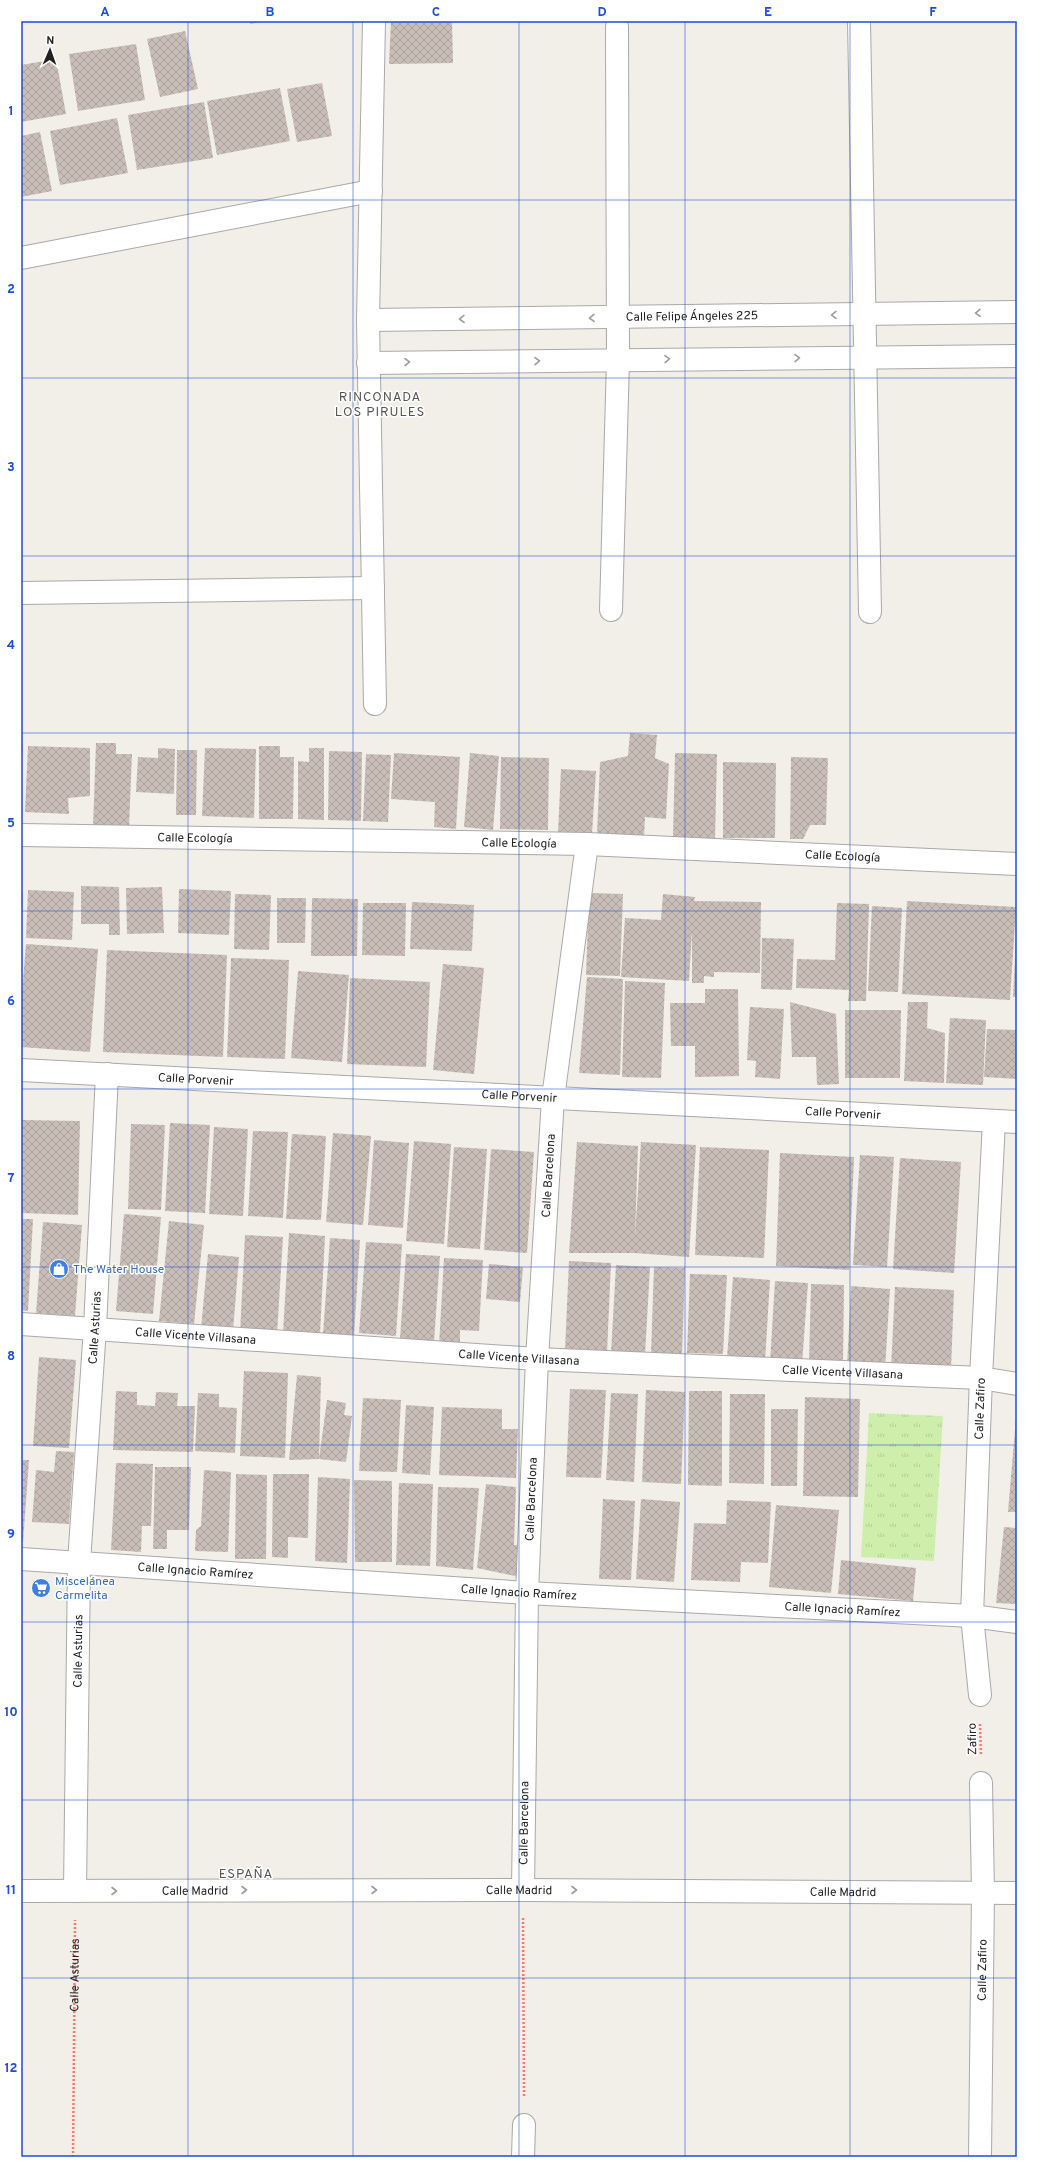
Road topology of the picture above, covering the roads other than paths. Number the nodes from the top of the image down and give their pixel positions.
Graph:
1 (374, 21) edge
2 (859, 21) edge
3 (617, 27) dead end
4 (371, 191) junction
5 (21, 258) edge
6 (1017, 312) edge
7 (866, 314) junction
8 (618, 317) junction
9 (368, 320) junction
10 (1017, 356) edge
11 (866, 357) junction
12 (618, 360) junction
13 (368, 363) junction
14 (373, 588) junction
15 (21, 593) edge
16 (611, 610) dead end
17 (870, 612) dead end
18 (375, 704) dead end
19 (21, 835) edge
20 (587, 844) junction
21 (1017, 864) edge
22 (21, 1070) edge
23 (107, 1074) junction
24 (553, 1098) junction
25 (994, 1121) junction
26 (1017, 1122) edge
27 (21, 1324) edge
28 (95, 1328) junction
29 (537, 1358) junction
30 (981, 1378) junction
31 (1017, 1384) edge
32 (21, 1559) edge
33 (78, 1562) junction
34 (527, 1593) junction
35 (972, 1616) junction
36 (1017, 1622) edge
37 (980, 1695) road end
38 (981, 1783) road end
39 (523, 1890) junction
40 (21, 1891) edge
41 (76, 1891) junction
42 (983, 1893) junction
43 (1017, 1893) edge
44 (524, 2125) road end
45 (523, 2157) edge
46 (980, 2157) edge

1 - 4 street
2 - 7 street
3 - 8 street
4 - 5 street
4 - 9 street
6 -> 7 street, Calle Felipe Ángeles 225
7 -> 8 street, Calle Felipe Ángeles 225
7 - 11 street
8 -> 9 street, Calle Felipe Ángeles 225
8 - 12 street
9 - 13 street
10 - 11 street
12 -> 11 street
11 - 17 street
13 -> 12 street
12 - 16 street
13 - 14 street
14 - 15 street
14 - 18 street
19 - 20 street, Calle Ecología
20 - 21 street, Calle Ecología
20 - 24 street, Calle Barcelona
22 - 23 street, Calle Porvenir
23 - 24 street, Calle Porvenir
23 - 28 street, Calle Asturias
24 - 25 street, Calle Porvenir
24 - 29 street, Calle Barcelona
25 - 26 street, Calle Porvenir
25 - 30 street, Calle Zafiro
27 - 28 street, Calle Vicente Villasana
28 - 29 street, Calle Vicente Villasana
28 - 33 street, Calle Asturias
29 - 30 street, Calle Vicente Villasana
29 - 34 street, Calle Barcelona
30 - 31 street, Calle Vicente Villasana
30 - 35 street, Calle Zafiro
32 - 33 street, Calle Ignacio Ramírez
33 - 34 street, Calle Ignacio Ramírez
33 - 41 street, Calle Asturias
34 - 35 street, Calle Ignacio Ramírez
34 - 39 street, Calle Barcelona
35 - 36 street, Calle Ignacio Ramírez
35 - 37 street, Calle Zafiro
38 - 42 street, Calle Zafiro
41 -> 39 street, Calle Madrid
39 -> 42 street, Calle Madrid
40 - 41 street, Calle Madrid
42 - 43 street, Calle Madrid
42 - 46 street, Calle Zafiro
44 - 45 street

